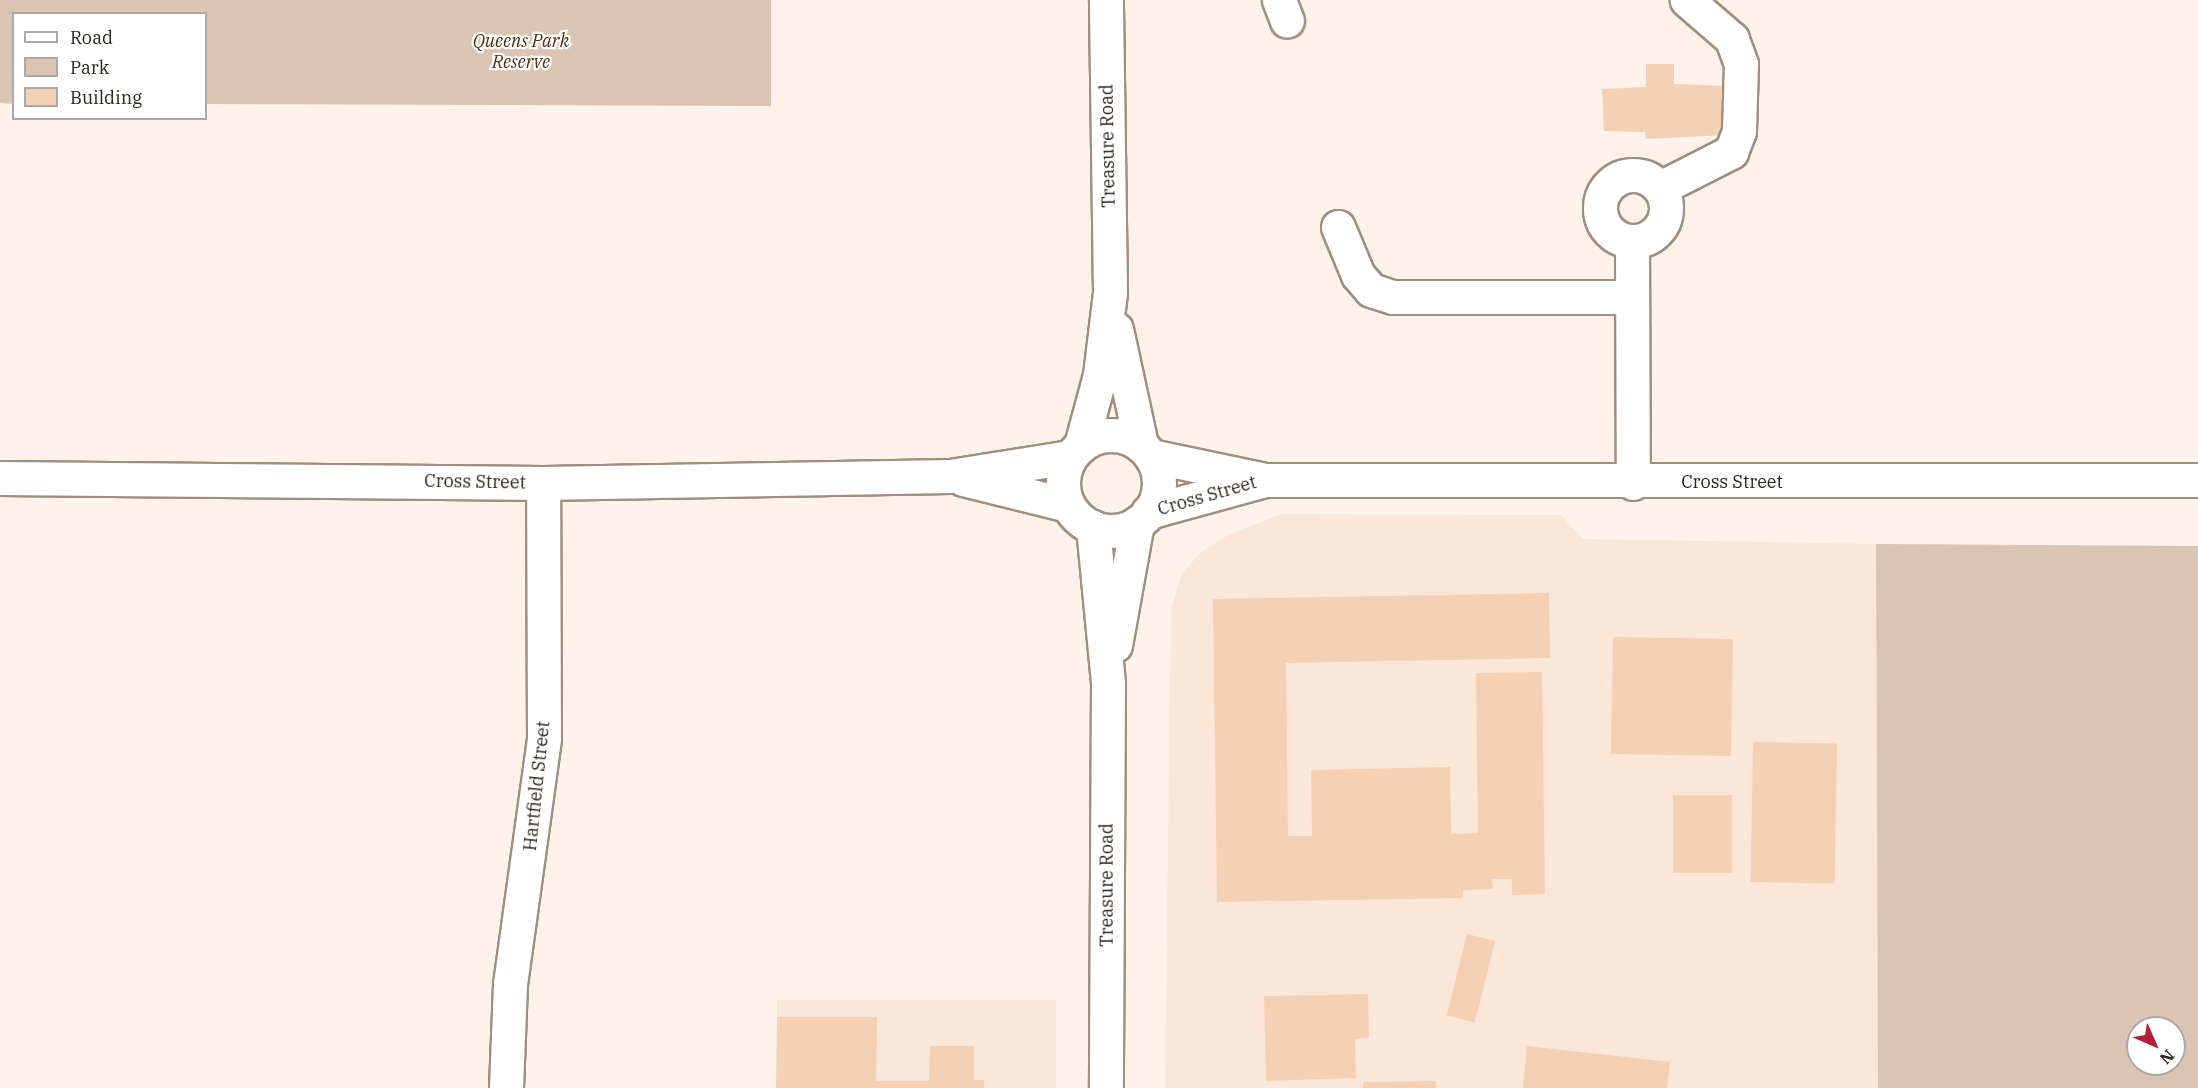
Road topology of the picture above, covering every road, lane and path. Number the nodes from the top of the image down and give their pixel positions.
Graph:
1 (1106, 0) edge
2 (1688, 0) edge
3 (1660, 188) junction
4 (1338, 227) dead end
5 (1632, 242) junction
6 (1110, 292) junction
7 (1632, 297) junction
8 (1146, 450) junction
9 (1075, 451) junction
10 (950, 476) junction
11 (0, 478) edge
12 (1266, 480) junction
13 (2198, 480) edge
14 (543, 483) junction
15 (1633, 483) junction
16 (1068, 505) junction
17 (1143, 518) junction
18 (1093, 527) junction
19 (1108, 683) junction
20 (506, 1088) edge
21 (1106, 1088) edge

1 - 6 street, Treasure Road
2 - 3 street
3 - 5 street
3 - 5 street
4 - 7 street
5 - 7 street
6 - 8 street, Treasure Road
6 - 9 street, Treasure Road
7 - 15 street
8 - 9 street
8 - 12 street, Cross Street
8 - 17 street
9 - 10 street, Cross Street
9 - 16 street
10 - 14 street, Cross Street
10 - 16 street, Cross Street
11 - 14 street, Cross Street
12 - 15 street, Cross Street
12 - 17 street, Cross Street
13 - 15 street, Cross Street
14 - 20 street, Hartfield Street
16 - 18 street
17 - 18 street
17 - 19 street, Treasure Road
18 - 19 street, Treasure Road
19 - 21 street, Treasure Road

